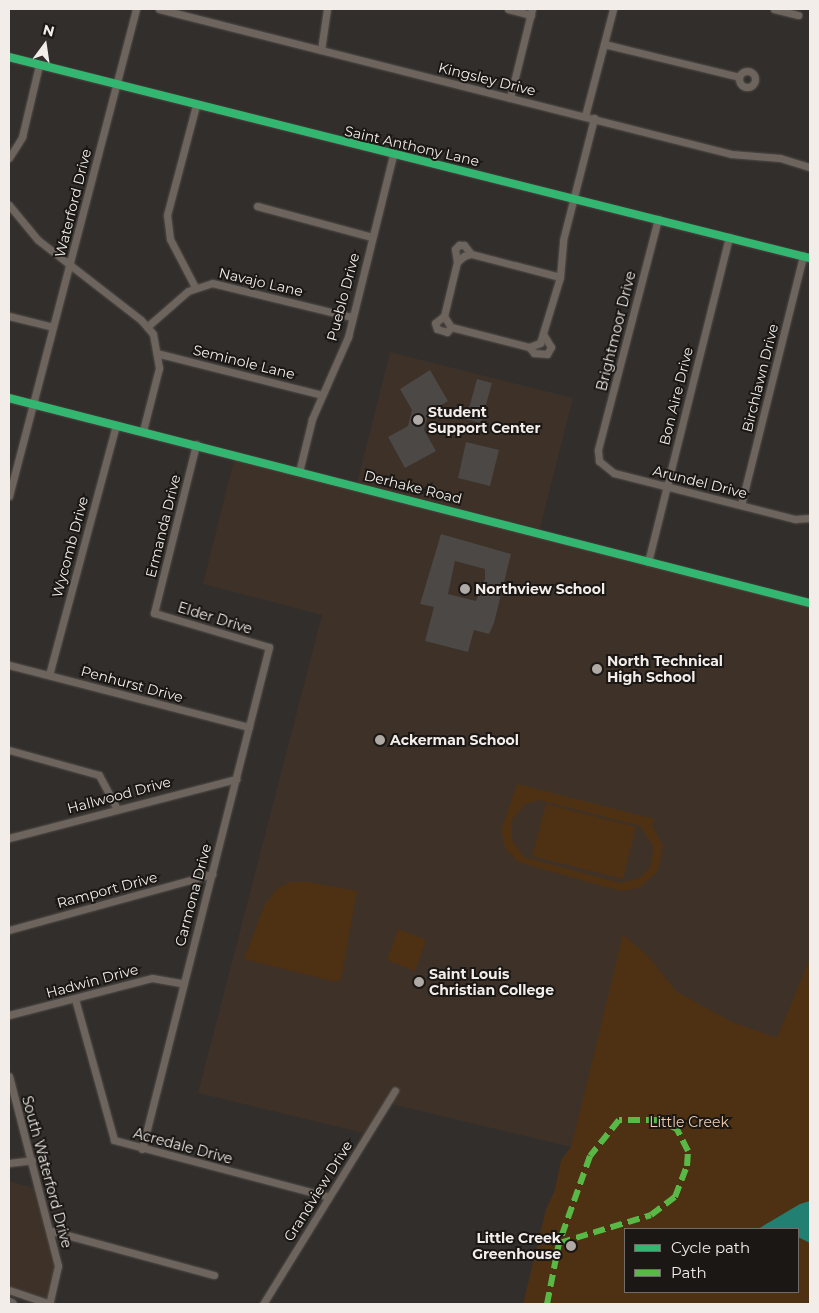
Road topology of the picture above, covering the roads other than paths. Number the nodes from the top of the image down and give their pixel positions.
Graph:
1 (136, 9) edge
2 (159, 9) edge
3 (327, 9) edge
4 (508, 9) edge
5 (613, 9) edge
6 (774, 9) edge
7 (531, 12) edge
8 (798, 15) dead end
9 (604, 44) junction
10 (321, 50) junction
11 (9, 57) edge
12 (39, 65) junction
13 (739, 78) dead end
14 (116, 85) junction
15 (510, 98) junction
16 (196, 105) junction
17 (585, 116) junction
18 (594, 118) junction
19 (393, 155) junction
20 (9, 158) edge
21 (810, 166) edge
22 (573, 198) junction
23 (9, 205) edge
24 (257, 206) dead end
25 (658, 218) junction
26 (372, 237) junction
27 (729, 237) junction
28 (471, 254) junction
29 (807, 257) edge
30 (457, 262) junction
31 (70, 264) junction
32 (560, 277) junction
33 (195, 287) junction
34 (9, 316) edge
35 (444, 316) junction
36 (352, 317) junction
37 (148, 326) junction
38 (53, 327) junction
39 (451, 327) junction
40 (542, 340) junction
41 (530, 346) junction
42 (160, 354) junction
43 (322, 395) junction
44 (9, 398) edge
45 (32, 404) junction
46 (116, 424) junction
47 (143, 431) junction
48 (196, 444) junction
49 (598, 450) joint
50 (299, 472) junction
51 (666, 487) junction
52 (9, 496) edge
53 (740, 506) junction
54 (810, 518) edge
55 (648, 562) junction
56 (810, 602) edge
57 (154, 613) joint
58 (269, 647) joint
59 (9, 665) edge
60 (49, 675) junction
61 (249, 727) junction
62 (9, 750) edge
63 (236, 779) junction
64 (116, 807) junction
65 (9, 838) edge
66 (212, 874) junction
67 (9, 930) edge
68 (182, 983) junction
69 (75, 999) junction
70 (9, 1015) edge
71 (9, 1076) edge
72 (395, 1090) dead end
73 (142, 1149) junction
74 (32, 1160) junction
75 (9, 1163) edge
76 (330, 1197) junction
77 (52, 1231) junction
78 (214, 1275) dead end
79 (9, 1290) edge
80 (50, 1304) edge
81 (263, 1304) edge

1 - 14 street, Waterford Drive
2 - 10 street, Kingsley Drive
3 - 10 street
4 - 7 street
5 - 9 street
6 - 8 street
7 - 15 street
9 - 13 street
9 - 17 street
10 - 15 street, Kingsley Drive
11 - 12 street, Saint Anthony Lane
12 - 14 street, Saint Anthony Lane
12 - 20 street
14 - 16 street, Saint Anthony Lane
14 - 31 street, Waterford Drive
15 - 17 street, Kingsley Drive
16 - 19 street, Saint Anthony Lane
16 - 33 street
17 - 18 street, Kingsley Drive
18 - 21 street, Kingsley Drive
18 - 22 street
19 - 22 street, Saint Anthony Lane
19 - 26 street, Pueblo Drive
22 - 25 street, Saint Anthony Lane
22 - 32 street
23 - 31 street
24 - 26 street
25 - 27 street, Saint Anthony Lane
25 - 49 street, Brightmoor Drive
26 - 36 street, Pueblo Drive
27 - 29 street, Saint Anthony Lane
27 - 51 street, Bon Aire Drive
28 - 30 street
28 - 30 street
28 - 32 street
29 - 53 street, Birchlawn Drive
30 - 35 street
31 - 37 street
31 - 38 street, Waterford Drive
32 - 40 street
33 - 36 street, Navajo Lane
33 - 37 street
34 - 38 street
35 - 39 street
35 - 39 street
36 - 43 street, Pueblo Drive
37 - 42 street
38 - 45 street, Waterford Drive
39 - 41 street
40 - 41 street
40 - 41 street
42 - 43 street, Seminole Lane
42 - 47 street
43 - 50 street, Pueblo Drive
44 - 45 street, Derhake Road
45 - 46 street, Derhake Road
45 - 52 street
46 - 47 street, Derhake Road
46 - 60 street, Wycomb Drive
47 - 48 street, Derhake Road
48 - 50 street, Derhake Road
48 - 57 street, Ermanda Drive
49 - 51 street, Arundel Drive
50 - 55 street, Derhake Road
51 - 53 street, Arundel Drive
51 - 55 street, Bon Aire Drive
53 - 54 street, Arundel Drive
55 - 56 street, Derhake Road
57 - 58 street, Elder Drive
58 - 61 street, Carmona Drive
59 - 60 street, Penhurst Drive
60 - 61 street, Penhurst Drive
61 - 63 street, Carmona Drive
62 - 64 street
63 - 64 street, Hallwood Drive
63 - 66 street, Carmona Drive
64 - 65 street, Hallwood Drive
66 - 67 street, Ramport Drive
66 - 68 street, Carmona Drive
68 - 69 street, Hadwin Drive
68 - 73 street, Carmona Drive
69 - 70 street, Hadwin Drive
69 - 73 street, Acredale Drive
71 - 74 street, South Waterford Drive
72 - 76 street, Grandview Drive
73 - 76 street, Acredale Drive
74 - 75 street
74 - 77 street, South Waterford Drive
76 - 81 street, Grandview Drive
77 - 78 street
77 - 80 street, South Waterford Drive
79 - 80 street

